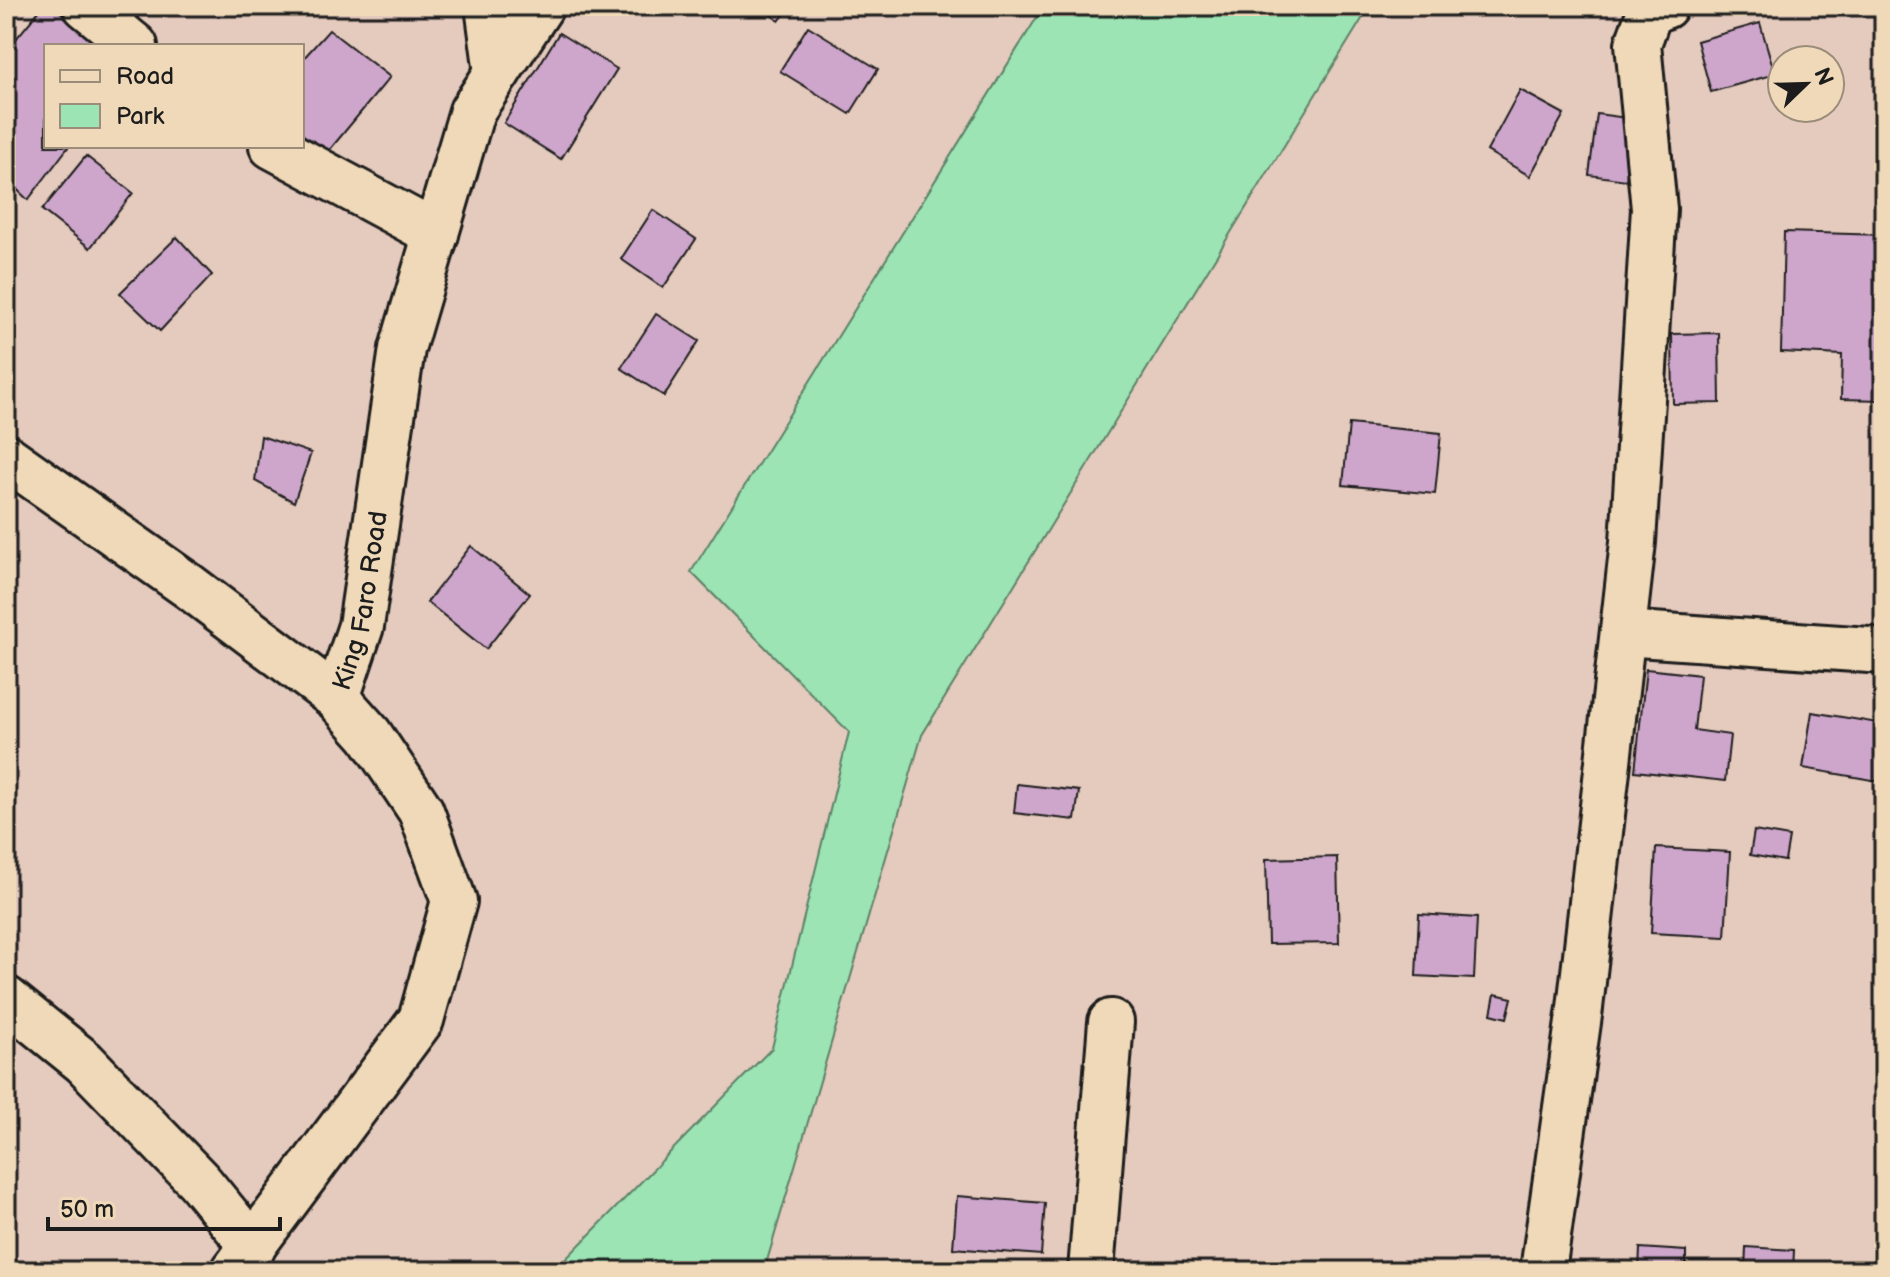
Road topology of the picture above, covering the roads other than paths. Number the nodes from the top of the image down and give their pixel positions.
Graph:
1 (86, 6) edge
2 (488, 6) edge
3 (541, 6) edge
4 (1665, 6) edge
5 (133, 44) edge
6 (497, 73) junction
7 (276, 148) edge
8 (436, 234) junction
9 (6, 457) edge
10 (1623, 633) junction
11 (1884, 651) edge
12 (337, 698) junction
13 (6, 999) edge
14 (1111, 1022) dead end
15 (244, 1259) edge
16 (1091, 1271) edge
17 (1543, 1271) edge

1 - 5 street
2 - 6 street
3 - 6 street, King Faro Road
4 - 10 street
6 - 8 street, King Faro Road
7 - 8 street
8 - 12 street, King Faro Road
9 - 12 street
10 - 11 street
10 - 17 street
12 - 15 street, King Faro Road
13 - 15 street
14 - 16 street

